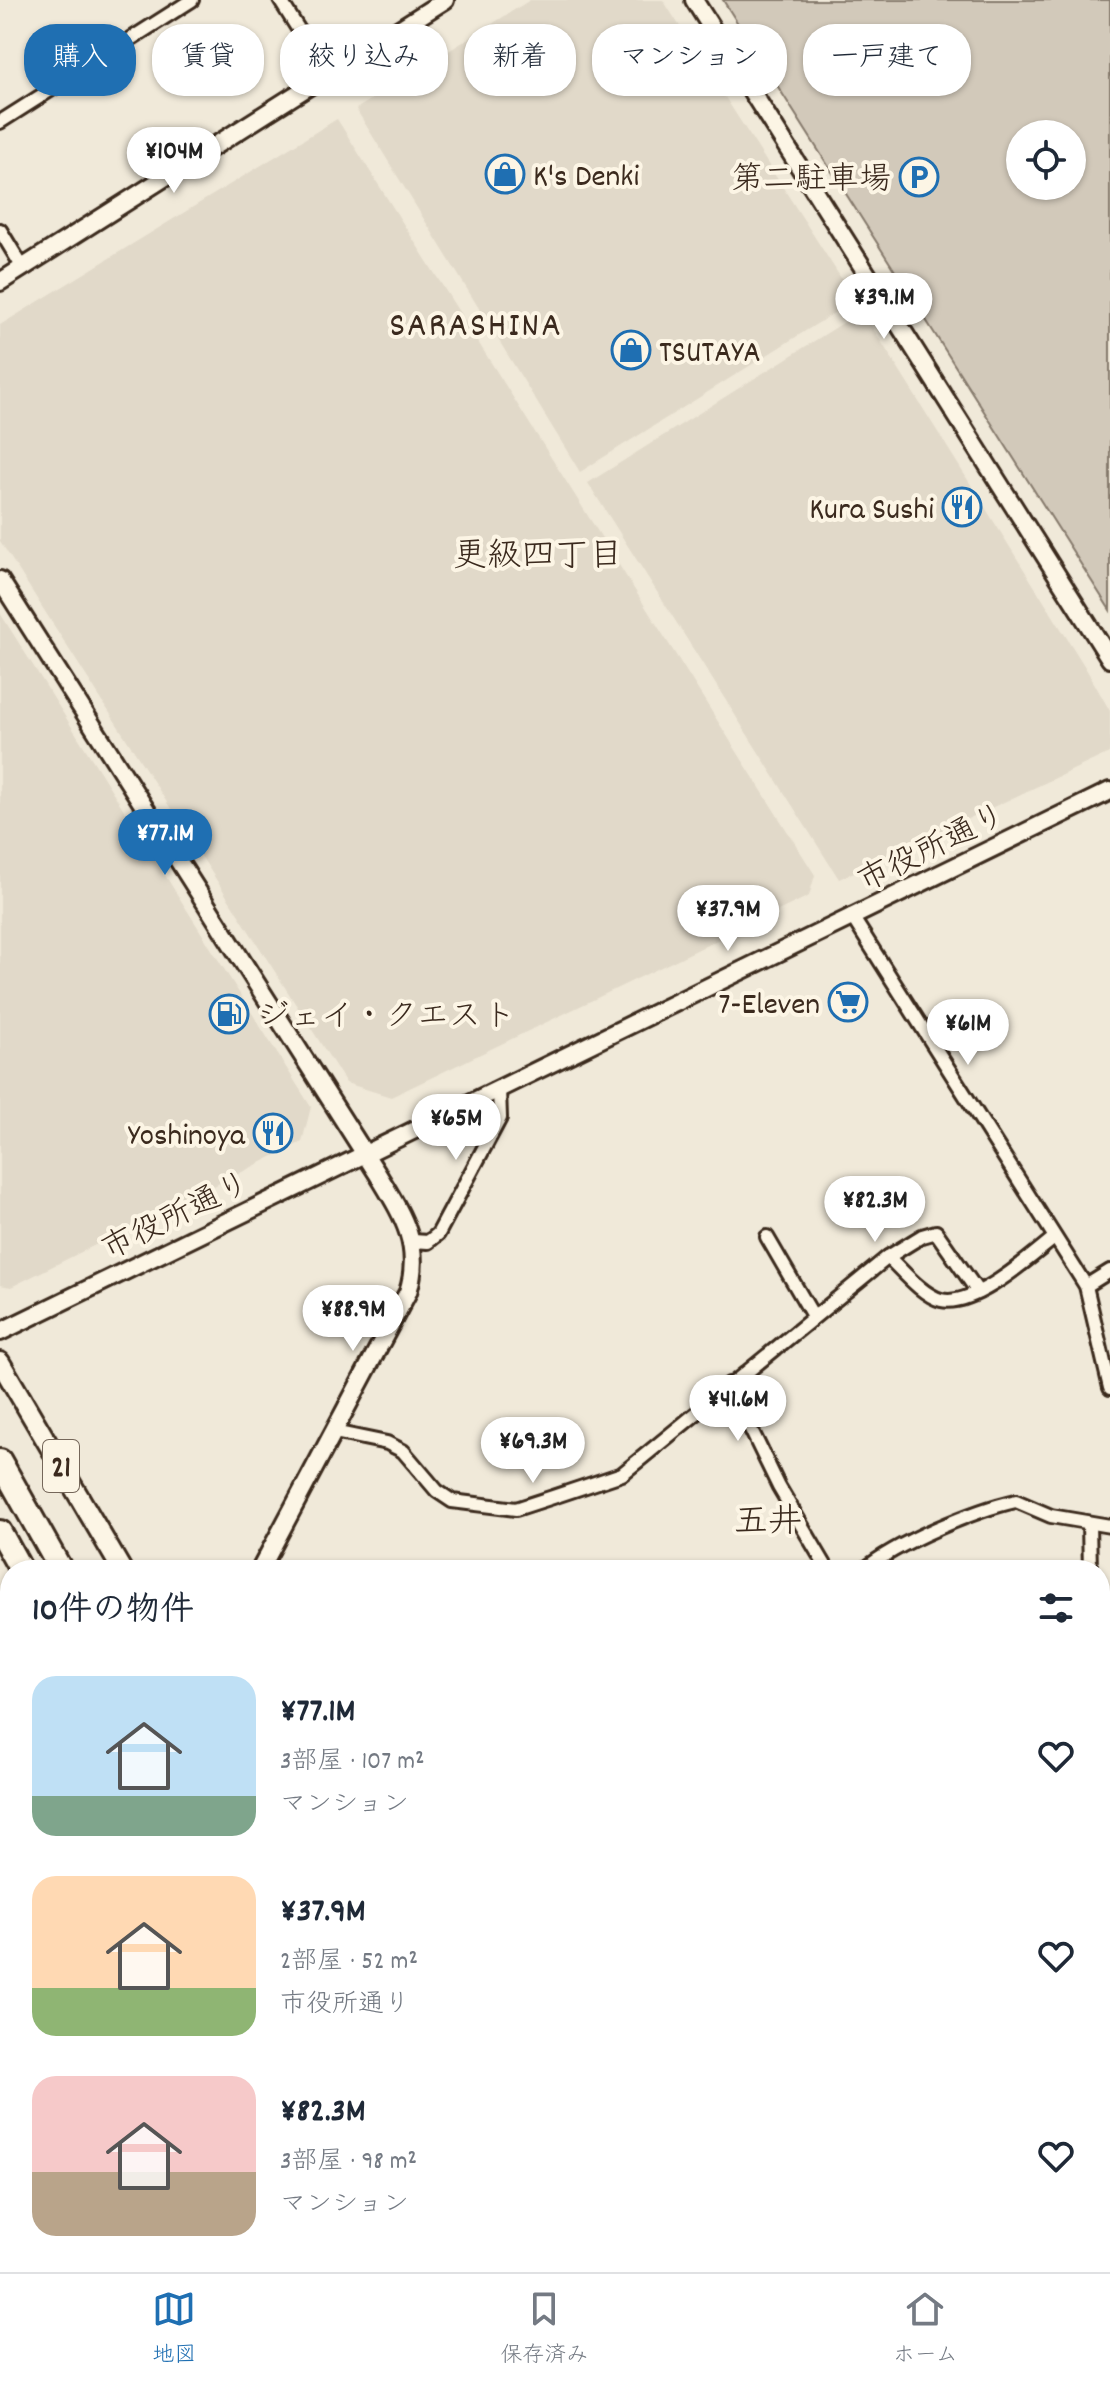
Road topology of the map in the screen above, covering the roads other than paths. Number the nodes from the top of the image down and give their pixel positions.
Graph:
1 (192, 0) edge
2 (280, 0) edge
3 (445, 0) edge
4 (694, 0) edge
5 (295, 24) edge
6 (407, 24) edge
7 (294, 96) edge
8 (0, 122) edge
9 (0, 230) edge
10 (23, 268) junction
11 (0, 282) edge
12 (0, 580) edge
13 (1110, 659) edge
14 (1110, 791) edge
15 (851, 915) junction
16 (499, 1088) junction
17 (363, 1152) junction
18 (767, 1237) dead end
19 (1054, 1238) junction
20 (413, 1241) junction
21 (888, 1257) junction
22 (1110, 1271) edge
23 (1086, 1286) junction
24 (978, 1292) junction
25 (813, 1316) junction
26 (0, 1332) edge
27 (1106, 1352) edge
28 (0, 1362) edge
29 (729, 1384) junction
30 (1110, 1388) edge
31 (334, 1432) junction
32 (0, 1461) edge
33 (1089, 1524) junction
34 (1110, 1526) edge
35 (0, 1532) edge
36 (15, 1560) edge
37 (55, 1560) edge
38 (116, 1560) edge
39 (265, 1560) edge
40 (822, 1560) edge
41 (875, 1560) edge
42 (1090, 1560) edge

1 - 8 street
2 - 5 street
3 - 6 street
4 - 13 street
7 - 10 street
9 - 10 street
10 - 11 street
12 - 17 street
14 - 15 street, 市役所通り
15 - 16 street, 市役所通り
15 - 19 street
16 - 17 street, 市役所通り
16 - 20 street
17 - 20 street
17 - 26 street, 市役所通り
18 - 25 street
19 - 23 street
19 - 24 street
20 - 31 street
21 - 24 street
21 - 24 street
21 - 25 street
22 - 23 street
23 - 27 street
25 - 29 street
27 - 30 street
28 - 38 main road, 21
29 - 31 street
29 - 40 street
31 - 39 street
32 - 37 highway
33 - 34 street
33 - 41 street
33 - 42 street
35 - 36 highway

